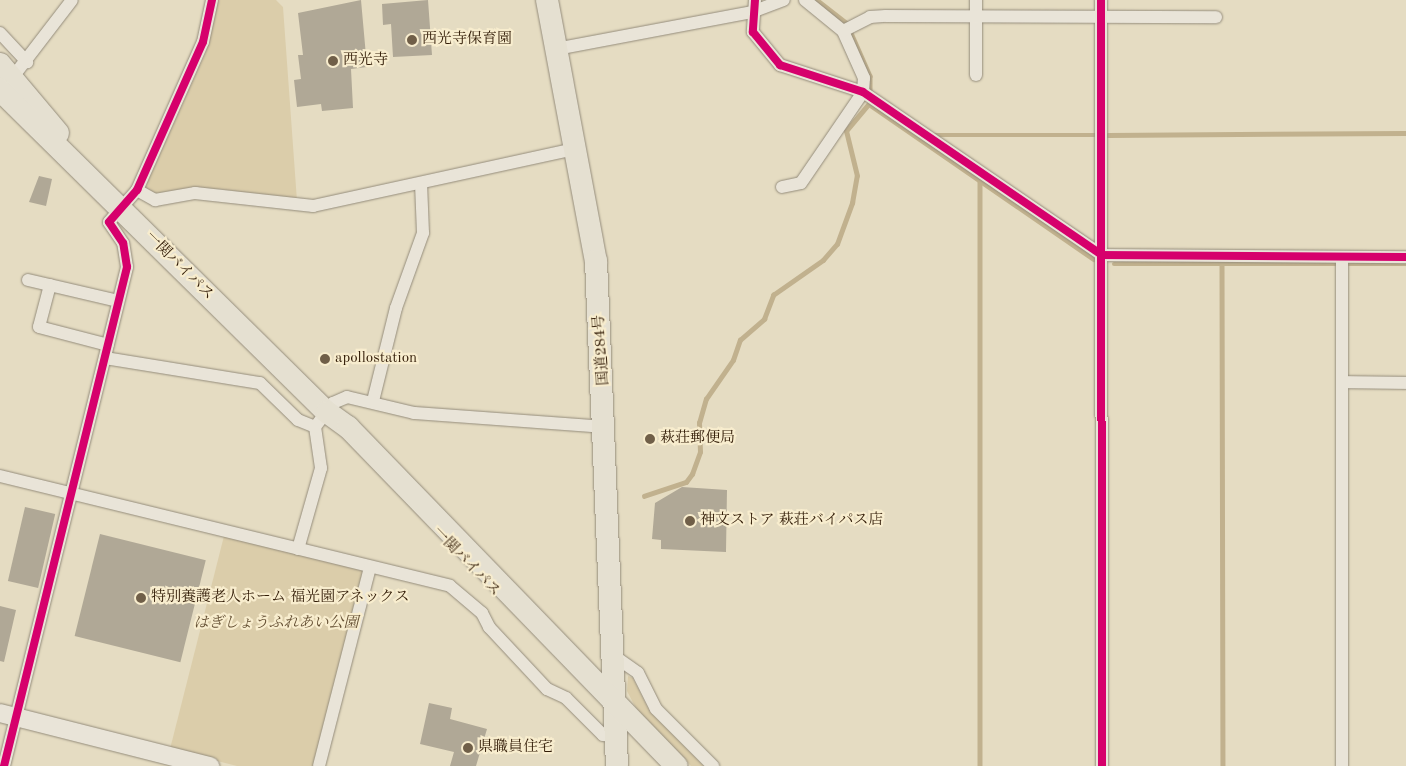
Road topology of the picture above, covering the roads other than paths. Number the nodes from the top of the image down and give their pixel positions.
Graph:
1 (72, 0) edge
2 (212, 0) edge
3 (547, 0) edge
4 (784, 0) edge
5 (804, 0) edge
6 (976, 0) edge
7 (1101, 0) edge
8 (754, 6) edge
9 (1101, 14) junction
10 (976, 16) junction
11 (1216, 17) dead end
12 (843, 31) junction
13 (0, 33) edge
14 (556, 49) junction
15 (976, 75) dead end
16 (7, 79) edge
17 (863, 92) junction
18 (574, 149) junction
19 (421, 184) junction
20 (782, 187) dead end
21 (137, 190) junction
22 (122, 208) junction
23 (1102, 255) junction
24 (1342, 256) junction
25 (1406, 256) edge
26 (28, 280) dead end
27 (50, 285) junction
28 (118, 301) junction
29 (108, 345) junction
30 (105, 358) junction
31 (1342, 382) junction
32 (1406, 383) edge
33 (373, 401) junction
34 (321, 420) junction
35 (606, 427) junction
36 (0, 476) edge
37 (72, 494) junction
38 (298, 549) junction
39 (370, 567) junction
40 (614, 656) junction
41 (615, 704) junction
42 (8, 715) edge
43 (616, 736) junction
44 (4, 766) edge
45 (210, 766) edge
46 (319, 766) edge
47 (617, 766) edge
48 (676, 766) edge
49 (713, 766) edge
50 (1102, 766) edge
51 (1342, 766) edge

1 - 16 street
2 - 21 street
3 - 14 highway, 国道284号
4 - 8 street
5 - 12 street
6 - 10 street
7 - 9 street
8 - 14 street
8 - 17 street
9 - 10 street
9 - 11 street
9 - 23 street
10 - 12 street
10 - 15 street
12 - 17 street
13 - 16 street
14 - 18 highway, 国道284号
16 - 22 highway, 一関バイパス
17 - 20 street
17 - 23 street
18 - 19 street
18 - 35 highway, 国道284号
19 - 21 street
19 - 33 street
21 - 22 street
22 - 28 street
22 - 34 highway, 一関バイパス
23 - 24 street
23 - 50 street
24 - 25 street
24 - 31 street
26 - 27 street
27 - 28 street
27 - 29 street
28 - 29 street
29 - 30 street
30 - 34 street
30 - 37 street
31 - 32 street
31 - 51 street
33 - 34 street
33 - 35 street
34 - 38 street
34 - 41 highway, 一関バイパス
35 - 40 highway, 国道284号
36 - 37 street
37 - 38 street
37 - 42 street
38 - 39 street
39 - 43 street
39 - 46 street
40 - 41 highway, 国道284号
40 - 49 street
41 - 43 highway, 国道284号
41 - 48 highway, 一関バイパス
42 - 44 street
42 - 45 street
43 - 47 highway, 国道284号

